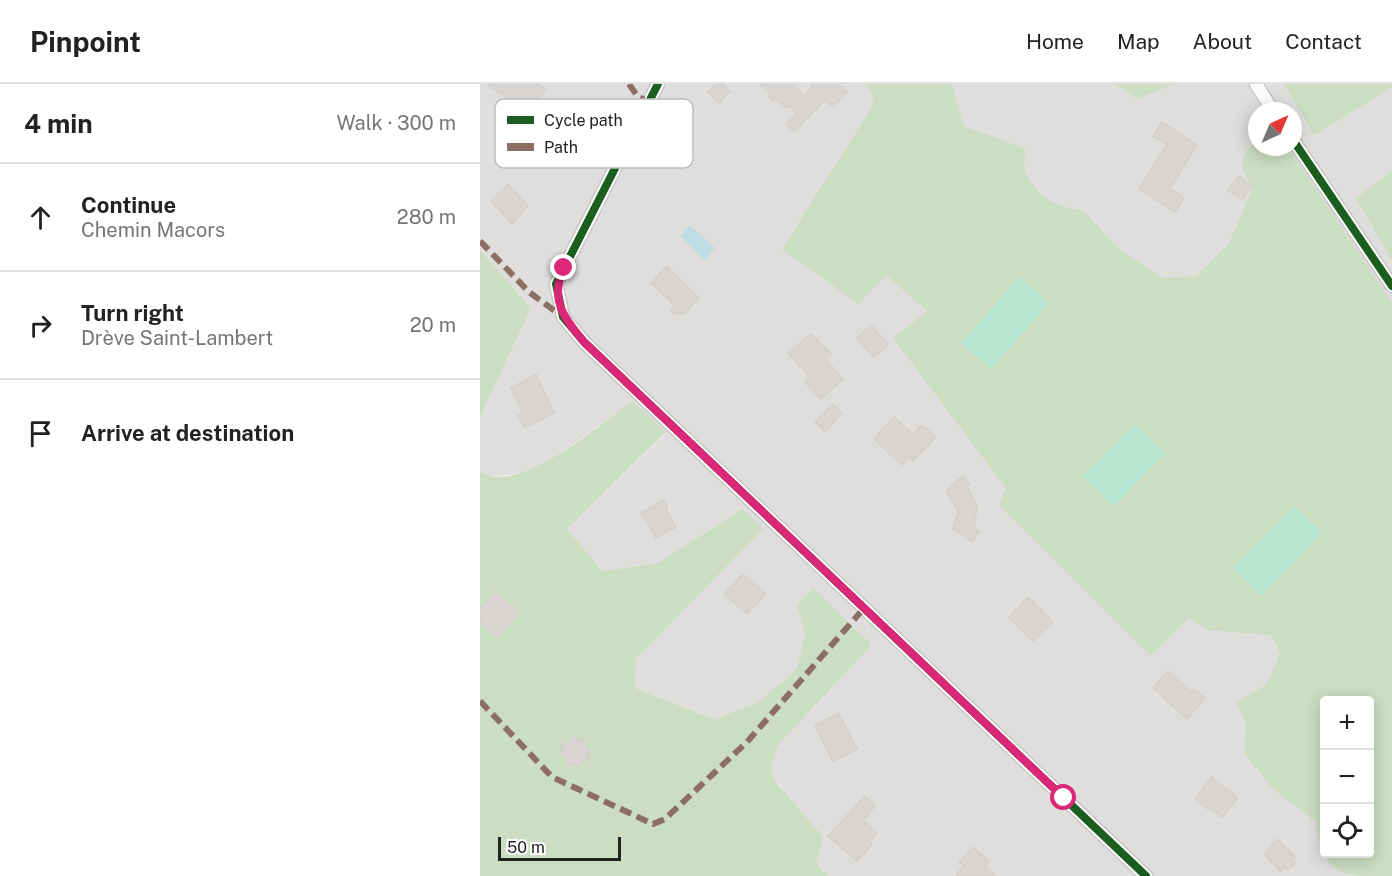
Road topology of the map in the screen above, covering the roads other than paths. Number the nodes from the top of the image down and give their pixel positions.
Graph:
1 (658, 84) edge
2 (1256, 84) edge
3 (650, 99) edge
4 (1267, 102) edge
5 (1302, 153) edge
6 (615, 168) edge
7 (1392, 286) edge
8 (1146, 876) edge

1 - 3 street
2 - 4 street
5 - 7 street
6 - 8 street

